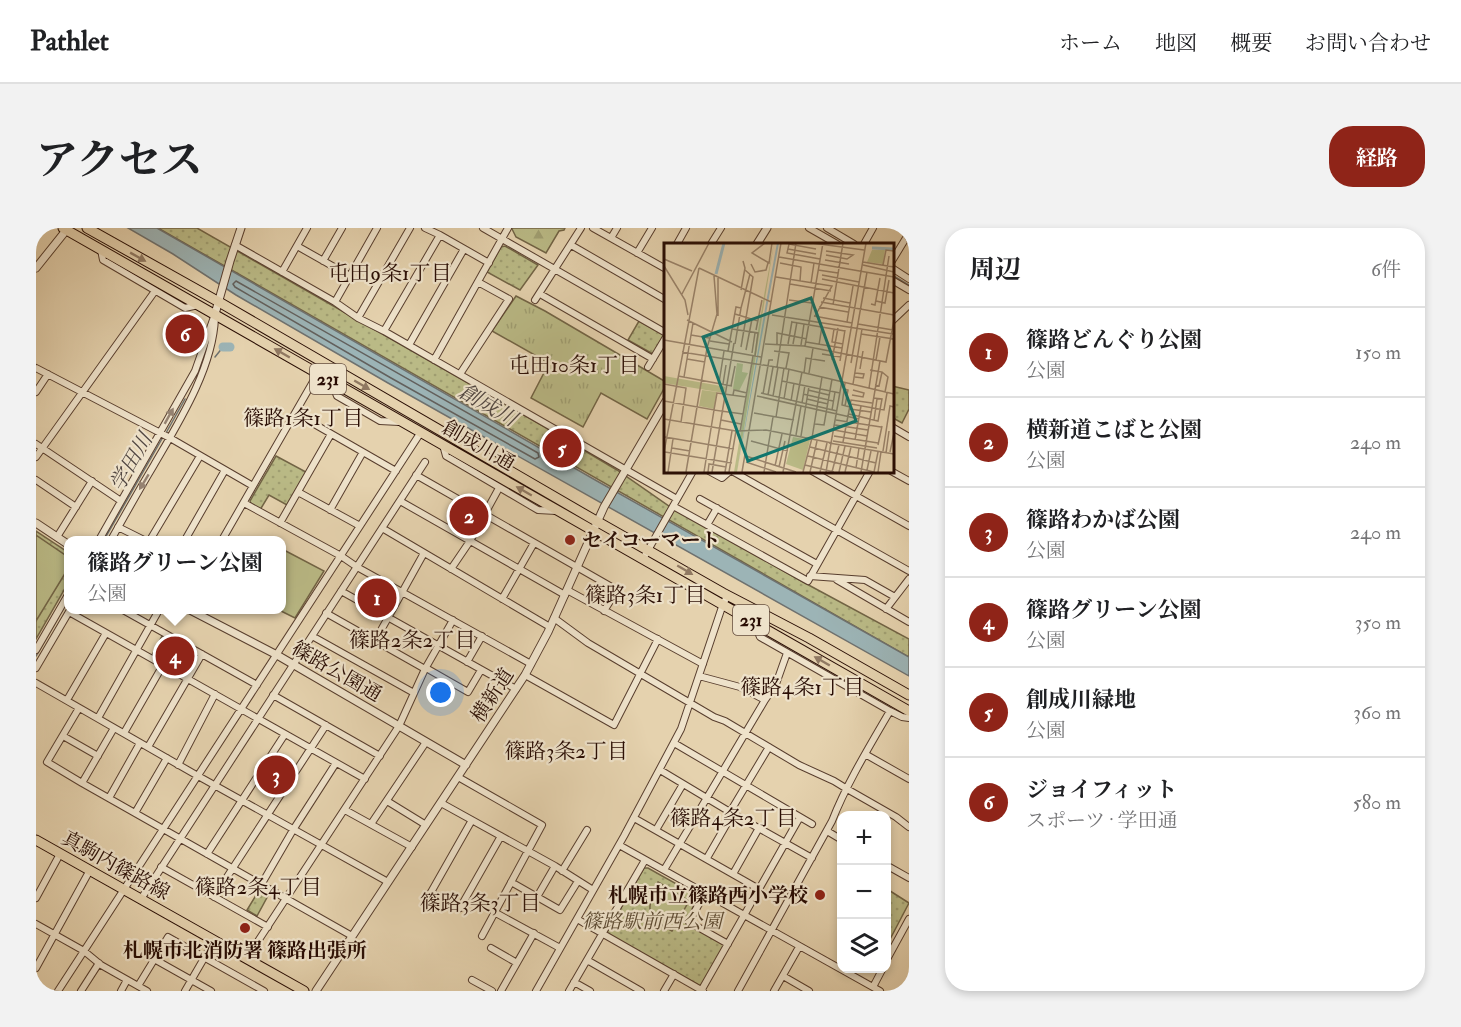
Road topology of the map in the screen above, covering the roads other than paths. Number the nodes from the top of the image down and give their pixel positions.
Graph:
1 (87, 228) edge
2 (241, 228) edge
3 (307, 228) edge
4 (342, 228) edge
5 (377, 228) edge
6 (410, 228) edge
7 (425, 228) edge
8 (483, 228) edge
9 (508, 228) edge
10 (581, 228) edge
11 (593, 228) edge
12 (617, 228) edge
13 (652, 228) edge
14 (686, 228) edge
15 (721, 228) edge
16 (766, 228) edge
17 (809, 228) edge
18 (873, 228) edge
19 (66, 229) edge
20 (909, 233) edge
21 (440, 234) junction
22 (829, 234) edge
23 (611, 238) junction
24 (502, 239) junction
25 (907, 242) edge
26 (678, 243) edge
27 (712, 243) edge
28 (758, 243) edge
29 (852, 243) edge
30 (865, 243) edge
31 (235, 245) junction
32 (571, 245) junction
33 (297, 246) junction
34 (101, 249) junction
35 (464, 249) junction
36 (637, 253) junction
37 (894, 258) edge
38 (323, 261) junction
39 (489, 263) junction
40 (664, 266) edge
41 (36, 268) edge
42 (894, 269) edge
43 (555, 270) junction
44 (282, 272) junction
45 (350, 276) junction
46 (909, 279) edge
47 (894, 281) edge
48 (478, 282) junction
49 (909, 290) edge
50 (155, 291) junction
51 (540, 294) junction
52 (664, 299) edge
53 (535, 300) dead end
54 (219, 302) junction
55 (335, 302) junction
56 (198, 305) junction
57 (909, 305) edge
58 (215, 314) junction
59 (358, 318) junction
60 (894, 318) edge
61 (384, 331) junction
62 (664, 334) edge
63 (664, 339) edge
64 (409, 345) junction
65 (653, 359) junction
66 (434, 360) junction
67 (648, 367) dead end
68 (36, 368) edge
69 (318, 373) junction
70 (48, 374) junction
71 (460, 374) junction
72 (36, 392) edge
73 (83, 393) junction
74 (664, 404) edge
75 (295, 414) junction
76 (894, 430) edge
77 (421, 432) junction
78 (332, 434) junction
79 (165, 435) junction
80 (909, 437) edge
81 (36, 444) edge
82 (443, 445) junction
83 (42, 448) junction
84 (363, 452) junction
85 (200, 456) junction
86 (36, 457) edge
87 (425, 462) dead end
88 (225, 470) junction
89 (626, 470) junction
90 (396, 471) junction
91 (692, 472) edge
92 (711, 472) edge
93 (730, 472) edge
94 (733, 472) edge
95 (814, 472) edge
96 (869, 472) edge
97 (893, 472) edge
98 (416, 475) junction
99 (36, 480) edge
100 (909, 481) edge
101 (92, 482) junction
102 (254, 486) junction
103 (499, 488) junction
104 (298, 492) junction
105 (856, 495) junction
106 (677, 499) junction
107 (700, 499) dead end
108 (121, 501) junction
109 (400, 501) junction
110 (244, 503) junction
111 (76, 507) junction
112 (717, 508) junction
113 (330, 510) junction
114 (671, 510) junction
115 (560, 511) junction
116 (484, 515) junction
117 (36, 523) edge
118 (280, 523) junction
119 (707, 525) junction
120 (360, 526) junction
121 (595, 526) junction
122 (909, 526) edge
123 (118, 527) junction
124 (382, 528) junction
125 (837, 530) junction
126 (101, 536) edge
127 (113, 536) edge
128 (136, 536) edge
129 (152, 536) edge
130 (187, 536) edge
131 (224, 536) edge
132 (57, 537) junction
133 (470, 541) junction
134 (64, 542) edge
135 (534, 543) junction
136 (648, 549) junction
137 (424, 553) junction
138 (341, 556) junction
139 (643, 559) junction
140 (818, 564) junction
141 (357, 567) junction
142 (578, 567) junction
143 (451, 569) junction
144 (519, 569) junction
145 (909, 572) edge
146 (810, 576) junction
147 (834, 578) junction
148 (909, 579) edge
149 (341, 591) junction
150 (402, 592) junction
151 (566, 593) junction
152 (728, 595) junction
153 (895, 597) junction
154 (502, 598) junction
155 (64, 602) edge
156 (723, 604) junction
157 (886, 609) junction
158 (604, 611) junction
159 (326, 613) junction
160 (68, 614) edge
161 (75, 614) edge
162 (131, 614) edge
163 (156, 614) edge
164 (199, 614) edge
165 (388, 617) junction
166 (554, 618) junction
167 (453, 620) junction
168 (753, 622) junction
169 (909, 622) edge
170 (150, 625) junction
171 (550, 627) junction
172 (106, 633) junction
173 (312, 636) junction
174 (482, 636) junction
175 (809, 638) junction
176 (658, 639) junction
177 (375, 641) junction
178 (439, 645) junction
179 (36, 650) edge
180 (136, 650) junction
181 (802, 650) junction
182 (788, 653) junction
183 (202, 654) junction
184 (277, 655) junction
185 (467, 662) junction
186 (293, 664) junction
187 (531, 664) junction
188 (703, 664) junction
189 (163, 665) junction
190 (36, 668) edge
191 (426, 669) junction
192 (482, 670) junction
193 (640, 674) junction
194 (525, 675) junction
195 (699, 676) junction
196 (188, 679) junction
197 (36, 683) edge
198 (257, 685) junction
199 (516, 690) junction
200 (414, 693) junction
201 (215, 694) junction
202 (273, 695) junction
203 (909, 695) edge
204 (67, 700) junction
205 (765, 700) junction
206 (690, 703) junction
207 (79, 708) junction
208 (241, 709) junction
209 (890, 711) junction
210 (909, 711) edge
211 (98, 718) junction
212 (909, 718) edge
213 (258, 719) junction
214 (326, 725) junction
215 (399, 726) junction
216 (114, 728) junction
217 (124, 733) junction
218 (746, 733) junction
219 (285, 734) junction
220 (63, 736) junction
221 (426, 742) junction
222 (140, 743) junction
223 (674, 743) junction
224 (148, 747) junction
225 (769, 747) junction
226 (311, 748) junction
227 (866, 754) junction
228 (98, 756) junction
229 (380, 756) junction
230 (166, 758) junction
231 (336, 763) junction
232 (178, 765) junction
233 (466, 765) junction
234 (660, 770) junction
235 (723, 772) junction
236 (198, 776) junction
237 (458, 777) junction
238 (365, 778) junction
239 (909, 779) edge
240 (82, 783) junction
241 (683, 784) junction
242 (745, 785) junction
243 (215, 786) junction
244 (847, 789) junction
245 (108, 798) junction
246 (707, 798) junction
247 (242, 801) junction
248 (387, 801) junction
249 (441, 803) junction
250 (345, 810) junction
251 (731, 812) junction
252 (135, 813) junction
253 (267, 815) junction
254 (800, 817) junction
255 (634, 818) junction
256 (472, 820) junction
257 (812, 824) dead end
258 (371, 825) junction
259 (426, 825) junction
260 (909, 827) edge
261 (759, 828) junction
262 (164, 829) junction
263 (293, 830) junction
264 (587, 830) dead end
265 (656, 830) junction
266 (827, 831) junction
267 (501, 836) junction
268 (837, 837) edge
269 (180, 838) junction
270 (36, 840) edge
271 (785, 843) junction
272 (680, 844) junction
273 (321, 845) junction
274 (619, 845) junction
275 (412, 847) junction
276 (527, 851) junction
277 (60, 854) junction
278 (207, 854) junction
279 (707, 858) junction
280 (812, 858) junction
281 (645, 860) junction
282 (555, 866) junction
283 (161, 867) junction
284 (233, 868) junction
285 (891, 868) edge
286 (90, 870) junction
287 (664, 870) junction
288 (562, 871) junction
289 (733, 874) junction
290 (909, 878) edge
291 (578, 881) junction
292 (388, 882) junction
293 (511, 882) junction
294 (261, 885) junction
295 (124, 889) junction
296 (759, 889) junction
297 (593, 890) junction
298 (431, 892) junction
299 (705, 893) junction
300 (214, 897) junction
301 (537, 897) junction
302 (36, 898) edge
303 (141, 899) junction
304 (286, 899) junction
305 (426, 901) dead end
306 (494, 912) junction
307 (744, 916) junction
308 (577, 919) junction
309 (909, 919) edge
310 (36, 924) edge
311 (268, 927) junction
312 (772, 931) junction
313 (534, 933) junction
314 (55, 934) junction
315 (602, 934) junction
316 (352, 936) junction
317 (482, 936) dead end
318 (214, 940) junction
319 (728, 944) junction
320 (799, 947) junction
321 (491, 948) dead end
322 (560, 948) junction
323 (84, 951) junction
324 (891, 952) edge
325 (204, 957) junction
326 (247, 958) junction
327 (154, 959) junction
328 (587, 960) junction
329 (99, 963) junction
330 (516, 963) junction
331 (36, 968) edge
332 (881, 973) edge
333 (674, 974) junction
334 (783, 976) junction
335 (128, 980) junction
336 (192, 980) junction
337 (472, 980) dead end
338 (574, 982) junction
339 (138, 986) junction
340 (875, 989) edge
341 (58, 991) edge
342 (81, 991) edge
343 (121, 991) edge
344 (147, 991) edge
345 (185, 991) edge
346 (211, 991) edge
347 (263, 991) edge
348 (304, 991) edge
349 (316, 991) edge
350 (492, 991) edge
351 (501, 991) edge
352 (536, 991) edge
353 (569, 991) edge
354 (590, 991) edge
355 (641, 991) edge
356 (664, 991) edge
357 (702, 991) edge
358 (738, 991) edge
359 (774, 991) edge
360 (809, 991) edge

1 -> 54 main road, 創成川通 / 231
2 - 31 street
3 - 33 street
4 - 38 street
5 - 45 street
6 - 59 street
7 - 21 street
8 - 24 street
9 - 24 street
10 - 32 street
11 - 23 street
12 - 23 street
13 - 36 street
14 - 26 street
15 - 27 street
16 - 28 street
17 - 22 street
18 - 30 street
19 - 34 main road, 創成川通 / 231
19 - 41 street
20 - 25 street
21 - 35 street
21 - 61 street
22 - 29 street
23 - 36 street
24 - 39 street
24 - 43 street
25 - 37 street
31 - 44 street
31 - 54 street
32 - 43 street
32 - 52 street
33 - 38 street
33 - 44 street
34 - 50 street
34 - 56 main road, 創成川通 / 231
35 - 39 street
35 - 64 street
36 - 40 street
38 - 45 street
39 - 48 street
42 - 46 street
43 - 51 street
43 - 62 street
44 - 55 street
45 - 55 street
47 - 49 street
48 - 66 street
48 - 71 street
50 - 56 street
50 - 73 street
51 - 53 street
51 - 65 street
54 - 58 street
54 -> 121 main road, 創成川通 / 231
55 - 59 street
56 - 58 main road, 創成川通 / 231
57 - 60 street
69 -> 58 main road, 創成川通 / 231
79 -> 58 street
58 - 79 street
59 - 61 street
61 - 64 street
63 - 65 street
64 - 66 street
65 - 67 street
66 - 71 street
68 - 70 street
69 - 75 street
69 - 77 main road, 創成川通 / 231
70 - 72 street
70 - 73 street
71 - 89 street
73 - 79 street
73 - 83 street
74 - 89 street, 横新道
75 - 78 street
75 - 102 street
76 - 80 street
77 - 82 main road, 創成川通 / 231
77 - 90 street
78 - 84 street
78 - 104 street
79 - 85 street
79 - 108 street
79 -> 123 street
81 - 83 street
82 - 103 street
115 -> 82 main road, 創成川通 / 231
83 - 86 street
83 - 101 street
84 - 90 street
84 - 113 street
85 - 88 street
85 - 129 street
87 - 98 street
88 - 102 street
88 - 130 street
89 - 106 street
89 - 121 street, 横新道
90 - 120 street
91 - 106 street
92 - 93 street
94 - 125 street
95 - 105 street
96 - 105 street
97 - 100 street
98 - 109 street
98 - 116 street
99 - 111 street
101 - 108 street
101 - 111 street
102 - 110 street
103 - 115 street
103 - 116 street
104 - 113 street
104 - 118 street
105 - 122 street
105 - 125 street
106 - 114 street
107 - 112 street
108 - 126 street
109 - 124 street
109 - 133 street
110 - 118 street
110 - 131 street
111 - 132 street
112 - 119 street
112 - 140 street
113 - 120 street
114 - 119 street
114 - 136 street
115 - 121 main road, 創成川通 / 231
116 - 133 street
116 - 135 street
117 - 132 street
118 - 138 street
119 - 146 street
120 - 138 street
121 - 136 main road, 創成川通 / 231
121 - 139 main road, 創成川通 / 231
121 - 142 street, 横新道
123 - 127 street
123 - 128 street
124 - 137 street
124 - 141 street
125 - 140 street
125 - 145 street
132 - 134 street
133 - 143 street
133 - 144 street
135 - 142 street
135 - 144 street
136 - 139 street
136 -> 152 main road, 創成川通 / 231
137 - 143 street
137 - 150 street
138 - 141 street
138 - 184 street
139 - 156 main road, 創成川通 / 231
140 - 146 street
141 - 149 street
141 - 150 street
142 - 151 street, 横新道
142 - 158 street
143 - 154 street
144 - 151 street
144 - 154 street
146 - 147 street
147 - 153 street
147 - 157 street
148 - 153 street
149 - 159 street
149 - 165 street
150 - 165 street
150 - 167 street
151 - 158 street
151 - 166 street, 横新道
152 - 156 street
152 - 175 main road, 創成川通 / 231
153 - 157 street
154 - 171 street
155 - 179 street
156 - 168 main road, 創成川通 / 231
156 - 188 street
157 - 169 street
158 - 176 street
159 - 173 street
159 - 177 street
160 - 190 street
161 - 172 street
162 - 170 street
163 - 170 street
164 - 184 street, 篠路公園通
165 - 177 street
165 - 178 street
166 - 171 street, 横新道
166 - 193 street
167 - 174 street
167 - 178 street
168 - 181 main road, 創成川通 / 231
168 - 182 street
170 - 180 street
170 - 183 street
171 - 187 street, 横新道
172 - 180 street
172 - 204 street
173 - 186 street
173 - 200 street
174 - 185 street
174 - 187 street
175 - 181 main road
175 - 203 main road, 創成川通 / 231
176 - 188 street
176 - 193 street
177 - 191 street
178 - 185 street
178 - 191 street
180 - 189 street
180 - 211 street
210 -> 181 main road, 創成川通 / 231
182 - 205 street
182 - 209 street
183 - 196 street
183 - 198 street
184 - 186 street, 篠路公園通
184 - 198 street
185 - 192 street
186 - 202 street
186 - 215 street, 篠路公園通
187 - 194 street, 横新道
188 - 195 street
189 - 196 street
189 - 217 street
191 - 192 street
191 - 200 street
192 - 199 street
193 - 194 street
193 - 206 street
194 - 199 street, 横新道
195 - 205 street
195 - 206 street
196 - 201 street
196 - 224 street
197 - 204 street
198 - 208 street
199 - 233 street, 横新道
200 - 215 street
201 - 208 street
201 - 232 street
202 - 213 street
202 - 214 street
204 - 207 street
205 - 218 street
206 - 218 street
206 - 223 street
207 - 211 street
207 - 220 street
208 - 213 street
208 - 236 street
209 - 212 street
209 - 227 street
211 - 216 street
213 - 219 street
213 - 243 street
214 - 226 street
214 - 229 street
215 - 221 street, 篠路公園通
215 - 229 street
216 - 217 street
216 - 228 street
217 - 222 street
218 - 225 street
218 - 235 street
219 - 226 street
219 - 247 street
220 - 228 street
220 - 240 street
221 - 233 street, 篠路公園通
221 - 248 street
222 - 224 street
222 - 245 street
223 - 234 street
223 - 235 street
224 - 230 street
225 - 242 street
225 - 244 street
226 - 231 street
226 - 253 street
227 - 239 street
227 - 244 street
228 - 240 street
229 - 238 street
230 - 232 street
230 - 252 street
231 - 238 street
231 - 263 street
232 - 236 street
233 - 237 street, 横新道
234 - 241 street
234 - 255 street
235 - 242 street
235 - 246 street
236 - 243 street
236 - 262 street
237 - 249 street, 横新道
237 - 276 street
238 - 250 street
240 - 245 street
241 - 246 street
241 - 265 street
242 - 251 street
242 - 254 street
243 - 247 street
243 - 269 street
244 - 260 street
244 - 266 street
245 - 252 street
246 - 251 street
246 - 272 street
247 - 253 street
247 - 278 street
248 - 258 street
248 - 259 street
249 - 256 street
249 - 259 street, 横新道
250 - 258 street
250 - 273 street
251 - 261 street
251 - 279 street
252 - 262 street
253 - 263 street
253 - 284 street
254 - 257 street
254 - 271 street
255 - 265 street
255 - 274 street
256 - 267 street
256 - 298 street
258 - 275 street
259 - 275 street, 横新道
261 - 271 street
261 - 289 street
262 - 269 street
262 - 295 street
263 - 273 street
263 - 294 street
264 - 288 street
265 - 272 street
266 - 268 street
266 - 280 street
267 - 276 street
267 - 298 street
269 - 278 street
269 - 283 street
270 - 277 main road, 真駒内篠路線
271 - 280 street
271 - 296 street
272 - 279 street
272 - 287 street
273 - 292 street
273 - 304 street
274 - 281 street
274 - 297 street
275 - 292 street, 横新道
276 - 282 street
276 - 293 street
277 - 286 main road, 真駒内篠路線
277 - 302 street
278 - 284 street
279 - 289 street
280 - 312 street
281 - 287 street
281 - 315 street
282 - 288 street
282 - 301 street
283 - 300 street
283 - 303 street
284 - 294 street
284 - 300 street
285 - 290 street
286 - 295 main road, 真駒内篠路線
286 - 314 street
287 - 299 street
288 - 291 street
289 - 296 street
291 - 297 street
291 - 301 street
292 - 316 street, 横新道
293 - 301 street
293 - 306 street
294 - 304 street
295 - 303 main road, 真駒内篠路線
295 - 323 street
296 - 307 street
297 - 308 street
298 - 305 street
299 - 307 street
299 - 319 street
300 - 311 street
303 - 318 main road, 真駒内篠路線
304 - 311 street
304 - 316 street
306 - 313 street
306 - 317 street
307 - 312 street
307 - 319 street
308 - 315 street
308 - 322 street
309 - 324 street
310 - 314 street
311 - 326 street
312 - 320 street
312 - 358 street
313 - 322 street
313 - 330 street
314 - 323 street
314 - 331 street
315 - 328 street
315 - 333 street
316 - 349 street, 横新道
318 - 325 street
318 - 326 main road, 真駒内篠路線
319 - 357 street
320 - 334 street
320 - 340 street
321 - 330 street
322 - 352 street
323 - 329 street
323 - 341 street
325 - 327 street
325 - 336 street
325 - 347 street
326 - 348 main road, 真駒内篠路線
327 - 336 street
327 - 339 street
328 - 338 street
328 - 355 street
329 - 335 street
329 - 342 street
330 - 351 street
332 - 340 street
333 - 356 street
333 - 357 street
334 - 359 street
334 - 360 street
335 - 339 street
335 - 343 street
336 - 345 street
336 - 346 street
337 - 350 street
338 - 353 street
338 - 354 street
339 - 344 street

